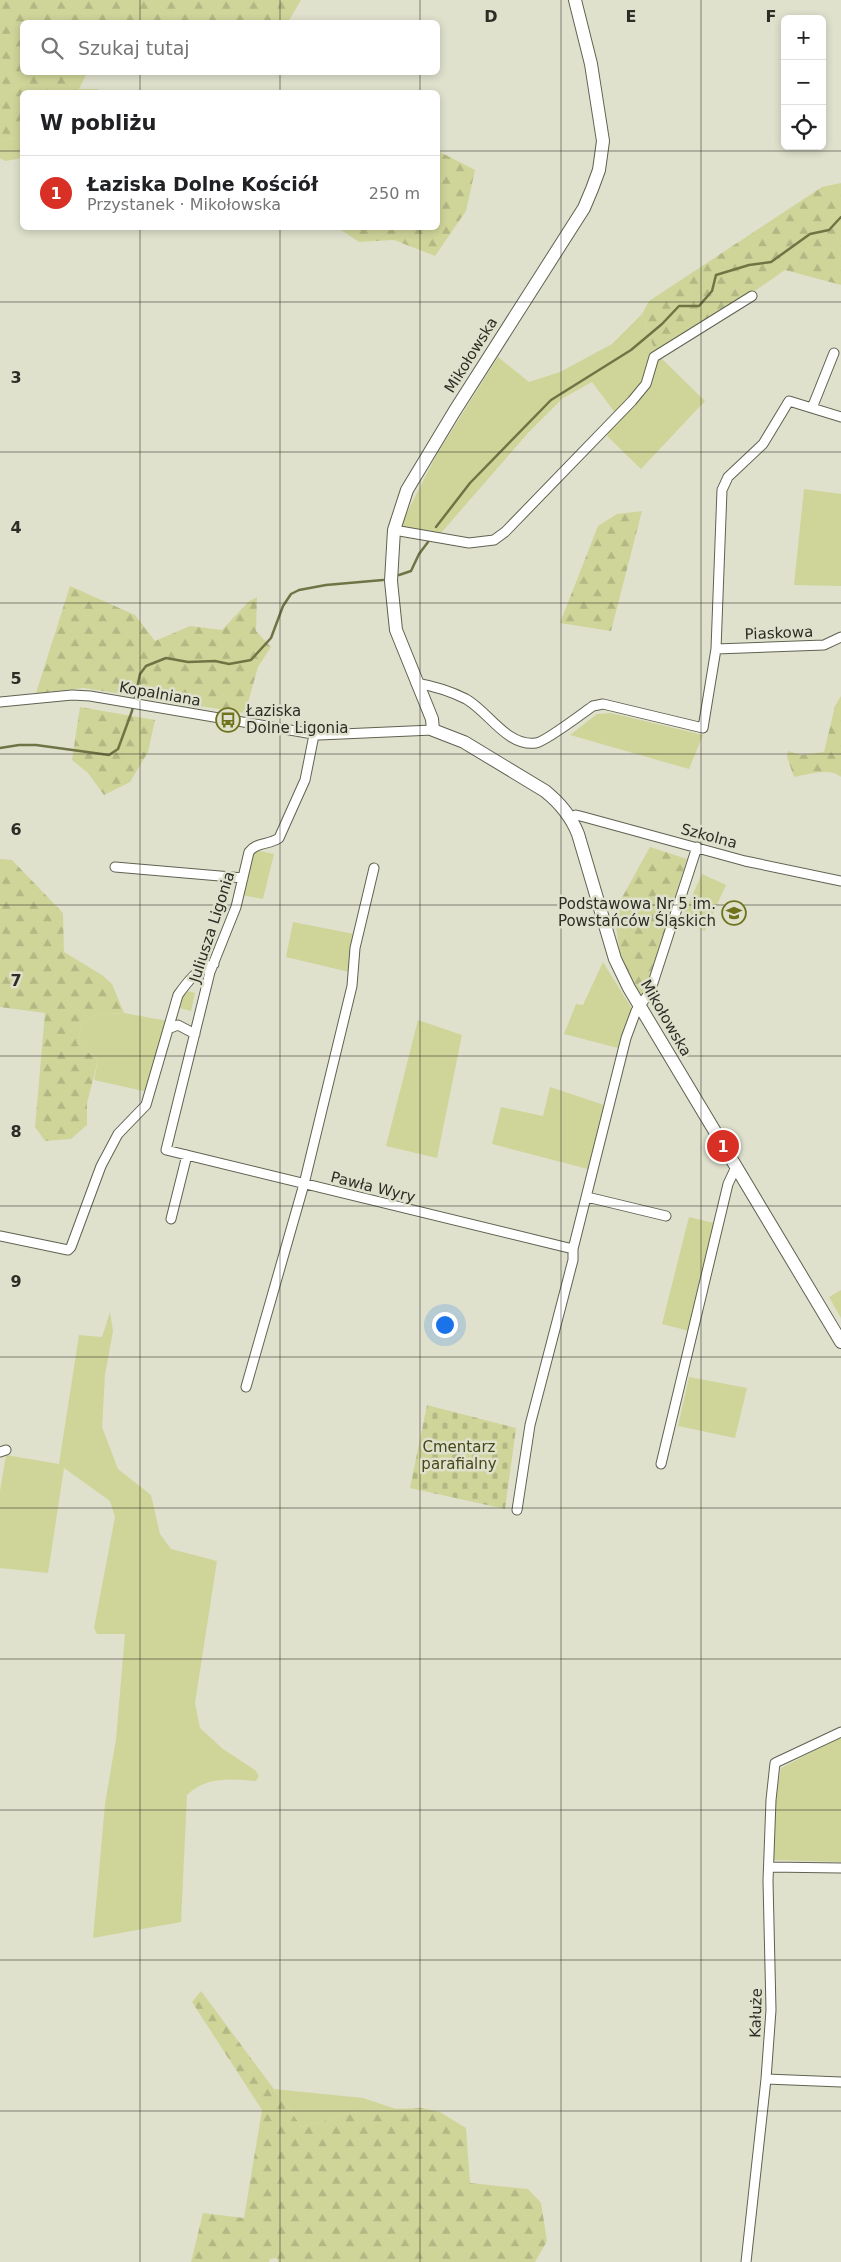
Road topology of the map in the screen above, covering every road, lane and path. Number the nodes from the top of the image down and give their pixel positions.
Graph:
1 (576, 0) edge
2 (752, 296) dead end
3 (834, 353) dead end
4 (812, 408) junction
5 (841, 417) edge
6 (394, 530) junction
7 (841, 637) edge
8 (716, 649) junction
9 (416, 683) junction
10 (0, 702) edge
11 (433, 730) junction
12 (314, 735) junction
13 (570, 817) junction
14 (697, 847) junction
15 (115, 867) dead end
16 (374, 868) dead end
17 (243, 878) junction
18 (841, 881) edge
19 (214, 964) junction
20 (640, 1007) junction
21 (168, 1029) junction
22 (195, 1034) junction
23 (166, 1150) joint
24 (187, 1155) junction
25 (736, 1167) junction
26 (304, 1184) junction
27 (587, 1197) junction
28 (666, 1216) dead end
29 (171, 1219) dead end
30 (0, 1236) edge
31 (574, 1249) junction
32 (841, 1342) edge
33 (246, 1387) dead end
34 (661, 1464) dead end
35 (517, 1510) dead end
36 (841, 1732) edge
37 (769, 1867) junction
38 (841, 1868) edge
39 (766, 2079) junction
40 (841, 2082) edge
41 (746, 2262) edge

1 - 6 street, Mikołowska
2 - 6 street
3 - 4 street
4 - 5 street
4 - 8 street
6 - 9 street, Mikołowska
7 - 8 street, Piaskowa
8 - 9 street
9 - 11 street, Mikołowska
10 - 12 street, Kopalniana
11 - 12 street, Kopalniana
11 - 13 street, Mikołowska
12 - 17 street, Juliusza Ligonia
13 - 14 street, Szkolna
13 - 20 street, Mikołowska
14 - 18 street, Szkolna
14 - 20 street
15 - 17 street
16 - 26 street
17 - 19 street, Juliusza Ligonia
19 - 21 street
19 - 22 street, Juliusza Ligonia
20 - 25 street, Mikołowska
20 - 27 street
21 - 22 street
21 - 30 street
22 - 23 street, Juliusza Ligonia
23 - 24 street, Pawła Wyry
24 - 26 street, Pawła Wyry
24 - 29 street
25 - 32 street, Mikołowska
25 - 34 street
26 - 31 street, Pawła Wyry
26 - 33 street
27 - 28 street
27 - 31 street
31 - 35 street
36 - 37 street, Kałuże
37 - 38 street
37 - 39 street, Kałuże
39 - 40 street
39 - 41 street, Kałuże

